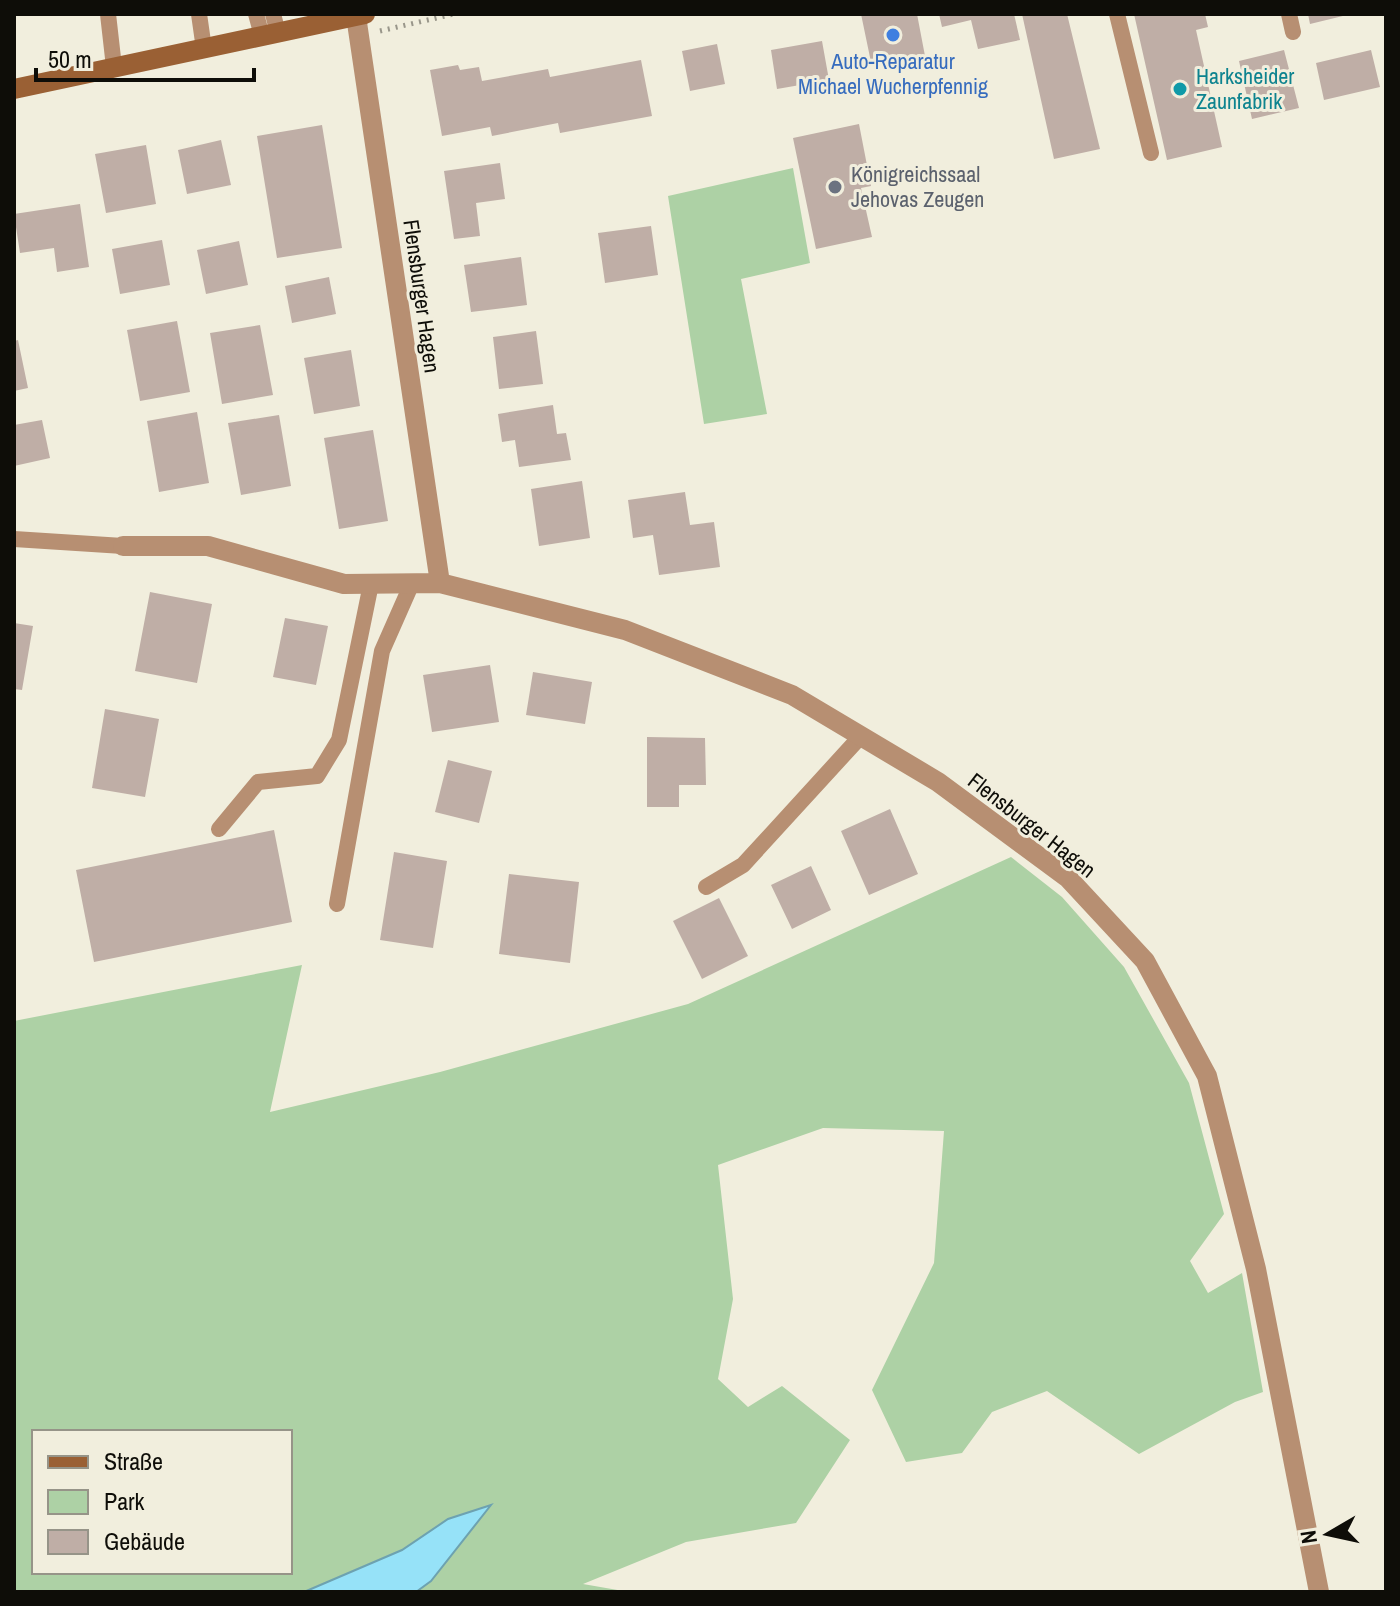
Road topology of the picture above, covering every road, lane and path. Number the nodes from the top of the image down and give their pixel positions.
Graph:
1 (108, 14) edge
2 (199, 14) edge
3 (256, 14) edge
4 (1117, 14) edge
5 (1289, 14) edge
6 (361, 15) edge
7 (271, 28) edge
8 (1293, 32) dead end
9 (204, 49) junction
10 (114, 67) junction
11 (14, 89) edge
12 (1151, 153) dead end
13 (14, 539) edge
14 (123, 546) joint
15 (412, 583) junction
16 (440, 583) junction
17 (371, 584) junction
18 (861, 736) junction
19 (219, 829) dead end
20 (706, 887) dead end
21 (337, 904) dead end
22 (1319, 1592) edge

1 - 10 lane
2 - 9 lane
3 - 7 lane
4 - 12 lane
5 - 8 lane
6 - 7 main road
6 - 16 street, Flensburger Hagen
7 - 9 main road
9 - 10 main road
10 - 11 main road
13 - 14 lane
14 - 17 street, Flensburger Hagen
15 - 16 street, Flensburger Hagen
15 - 17 street, Flensburger Hagen
15 - 21 lane
16 - 18 street, Flensburger Hagen
17 - 19 lane
18 - 20 lane
18 - 22 street, Flensburger Hagen

